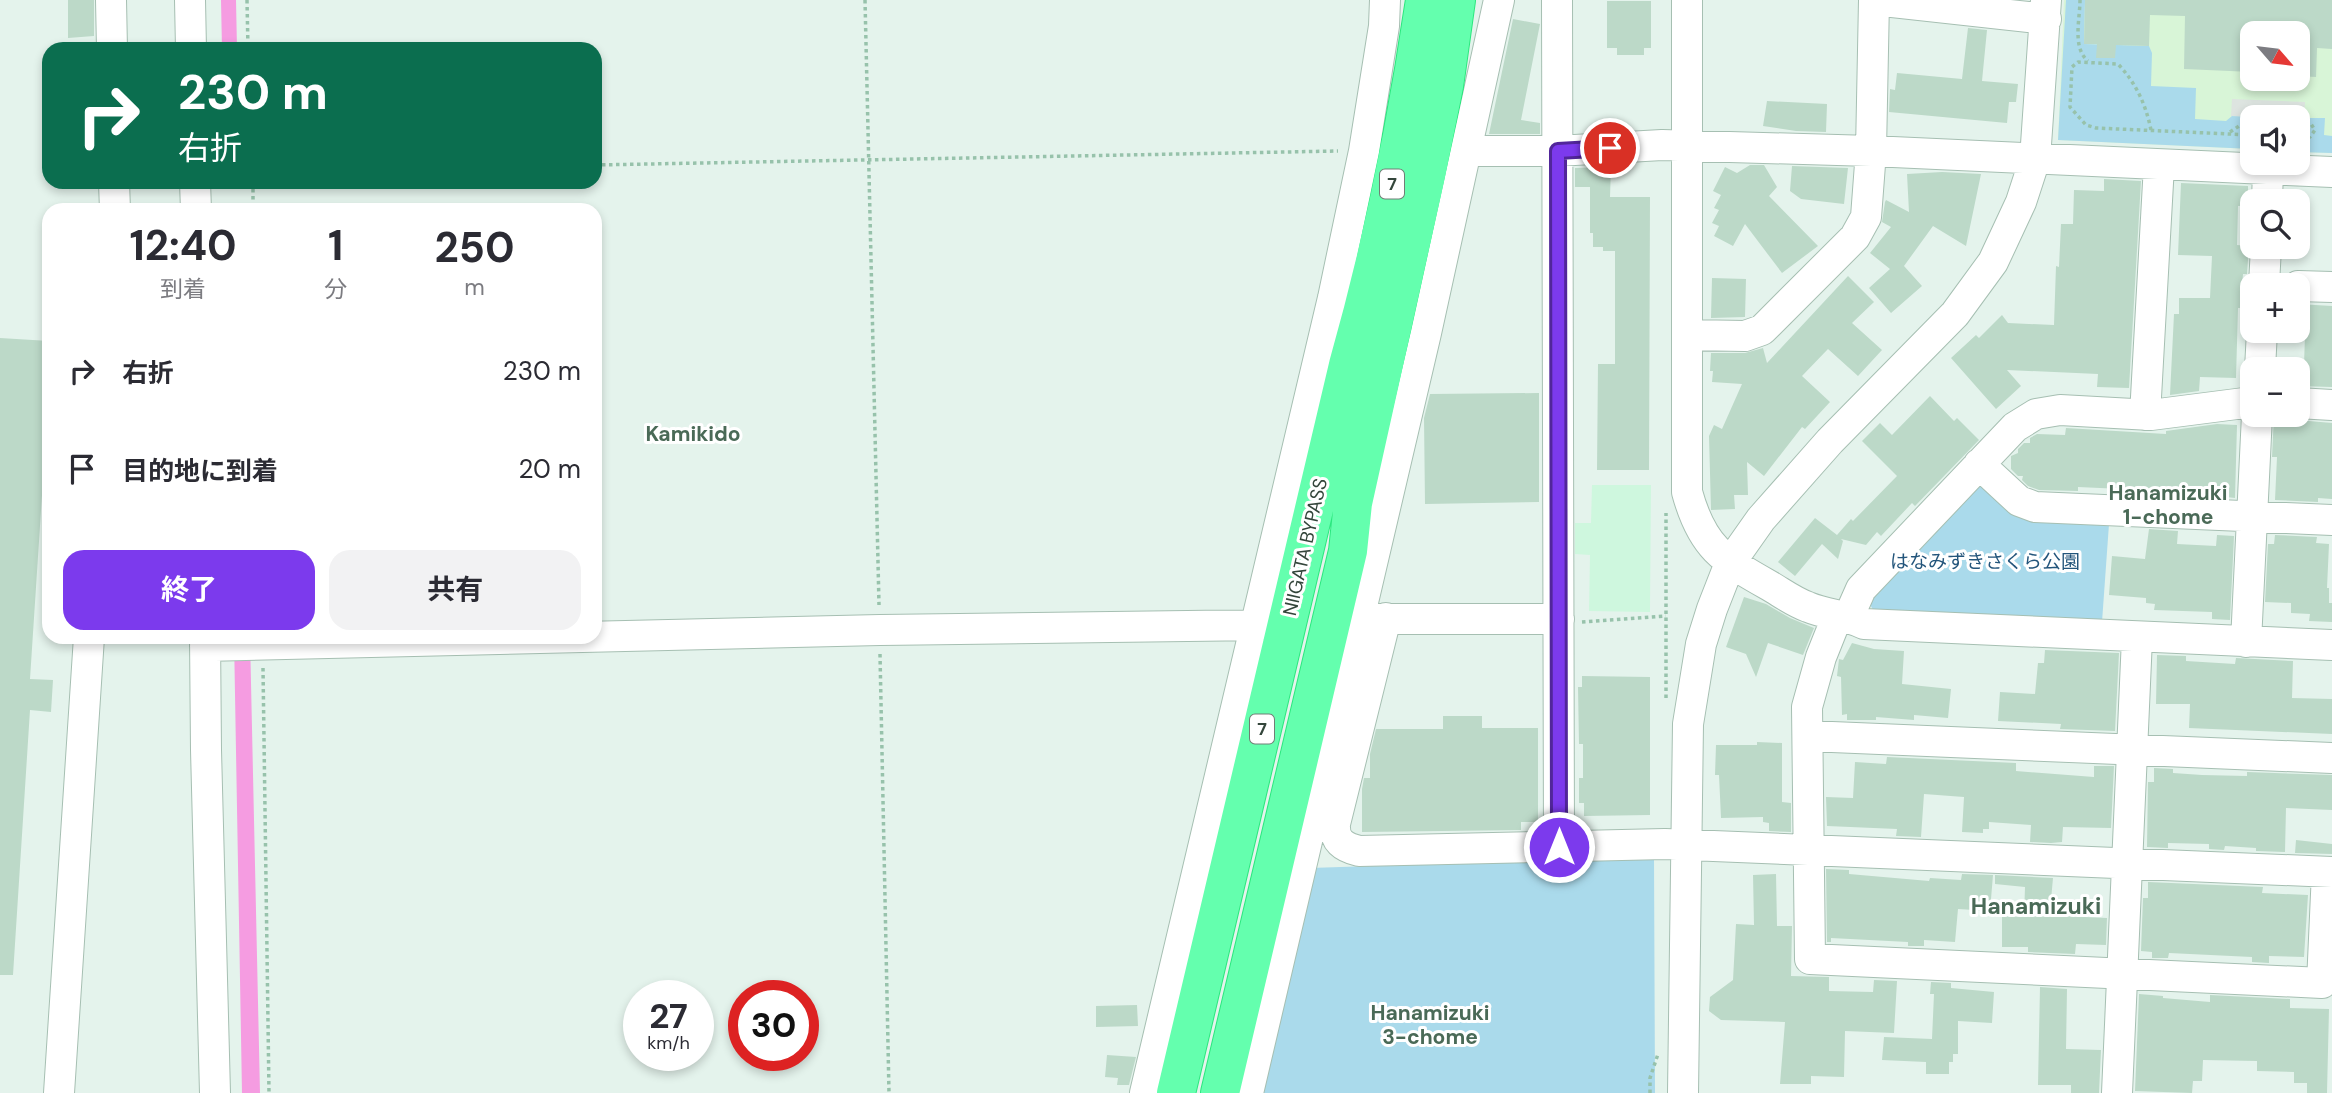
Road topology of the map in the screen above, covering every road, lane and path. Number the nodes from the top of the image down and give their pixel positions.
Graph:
1 (111, 0) edge
2 (190, 0) edge
3 (247, 0) edge
4 (865, 0) edge
5 (1385, 0) edge
6 (1406, 0) edge
7 (1425, 0) edge
8 (1456, 0) edge
9 (1476, 0) edge
10 (1499, 0) edge
11 (1557, 0) edge
12 (1687, 0) edge
13 (1874, 0) edge
14 (2080, 0) edge
15 (2046, 9) edge
16 (112, 42) edge
17 (191, 42) edge
18 (248, 42) edge
19 (2090, 62) junction
20 (2240, 125) edge
21 (2151, 130) junction
22 (2228, 133) junction
23 (2240, 134) edge
24 (1688, 146) junction
25 (1364, 150) junction
26 (1467, 151) junction
27 (1558, 151) junction
28 (1871, 151) junction
29 (2035, 159) junction
30 (869, 160) junction
31 (602, 165) edge
32 (2159, 165) junction
33 (2240, 169) edge
34 (2310, 171) edge
35 (2332, 172) edge
36 (2310, 286) edge
37 (2332, 287) edge
38 (1687, 335) junction
39 (1348, 365) junction
40 (2240, 403) edge
41 (2310, 404) edge
42 (2332, 405) edge
43 (2146, 415) junction
44 (2257, 427) edge
45 (1979, 464) junction
46 (2254, 516) junction
47 (2332, 520) edge
48 (1348, 551) junction
49 (1730, 563) junction
50 (1666, 616) dead end
51 (1843, 617) junction
52 (1365, 619) junction
53 (1559, 619) junction
54 (1259, 625) junction
55 (880, 631) junction
56 (602, 637) edge
57 (2137, 638) junction
58 (2246, 642) junction
59 (89, 644) edge
60 (211, 644) edge
61 (243, 644) edge
62 (303, 644) edge
63 (259, 645) junction
64 (2332, 645) edge
65 (1808, 736) junction
66 (2132, 750) junction
67 (2332, 758) edge
68 (1686, 844) junction
69 (1559, 847) junction
70 (1808, 850) junction
71 (2127, 862) junction
72 (2330, 872) edge
73 (2122, 975) junction
74 (59, 1093) edge
75 (215, 1093) edge
76 (269, 1093) edge
77 (888, 1093) edge
78 (1145, 1093) edge
79 (1176, 1093) edge
80 (1220, 1093) edge
81 (1248, 1093) edge
82 (1684, 1093) edge
83 (2118, 1093) edge

1 - 16 street
2 - 17 street
3 - 18 path
4 - 30 path
5 - 25 street
6 - 39 highway
7 - 39 highway, NIIGATA BYPASS / 7
8 - 48 highway, NIIGATA BYPASS / 7
9 - 48 highway
10 - 26 street
11 - 27 street
12 - 24 street
13 - 15 street
13 - 28 street
14 - 19 path
15 - 29 street
19 - 21 path
19 - 21 path
20 - 22 path
21 - 22 path
22 - 23 path
24 - 27 street
24 - 28 street
24 - 38 street
25 - 30 path
25 - 54 street
26 - 27 street
26 - 52 street
27 - 53 street
28 - 29 street
28 - 38 street
29 - 32 street
29 - 49 street
30 - 31 path
30 - 55 path
32 - 33 street
32 - 43 street
34 - 35 street
36 - 37 street
38 - 49 street
39 - 79 highway, NIIGATA BYPASS / 7
40 - 43 street
41 - 42 street
43 - 45 street
44 - 46 street
45 - 46 street
45 - 51 street
46 - 47 street
46 - 58 street
48 - 80 highway, NIIGATA BYPASS / 7
49 - 51 street
49 - 68 street
50 - 53 path
51 - 57 street
51 - 65 street
52 - 53 street
52 - 69 street
52 - 81 street
53 - 69 street
54 - 55 street
54 - 78 street
55 - 56 street
55 - 77 path
57 - 58 street
57 - 66 street
58 - 64 street
59 - 74 street
60 - 75 street
61 - 63 street
62 - 63 street
63 - 76 path
65 - 66 street
65 - 70 street
66 - 67 street
66 - 71 street
68 - 69 street
68 - 70 street
68 - 82 street
70 - 71 street
70 - 73 street
71 - 72 street
71 - 73 street
72 - 73 street
73 - 83 street

